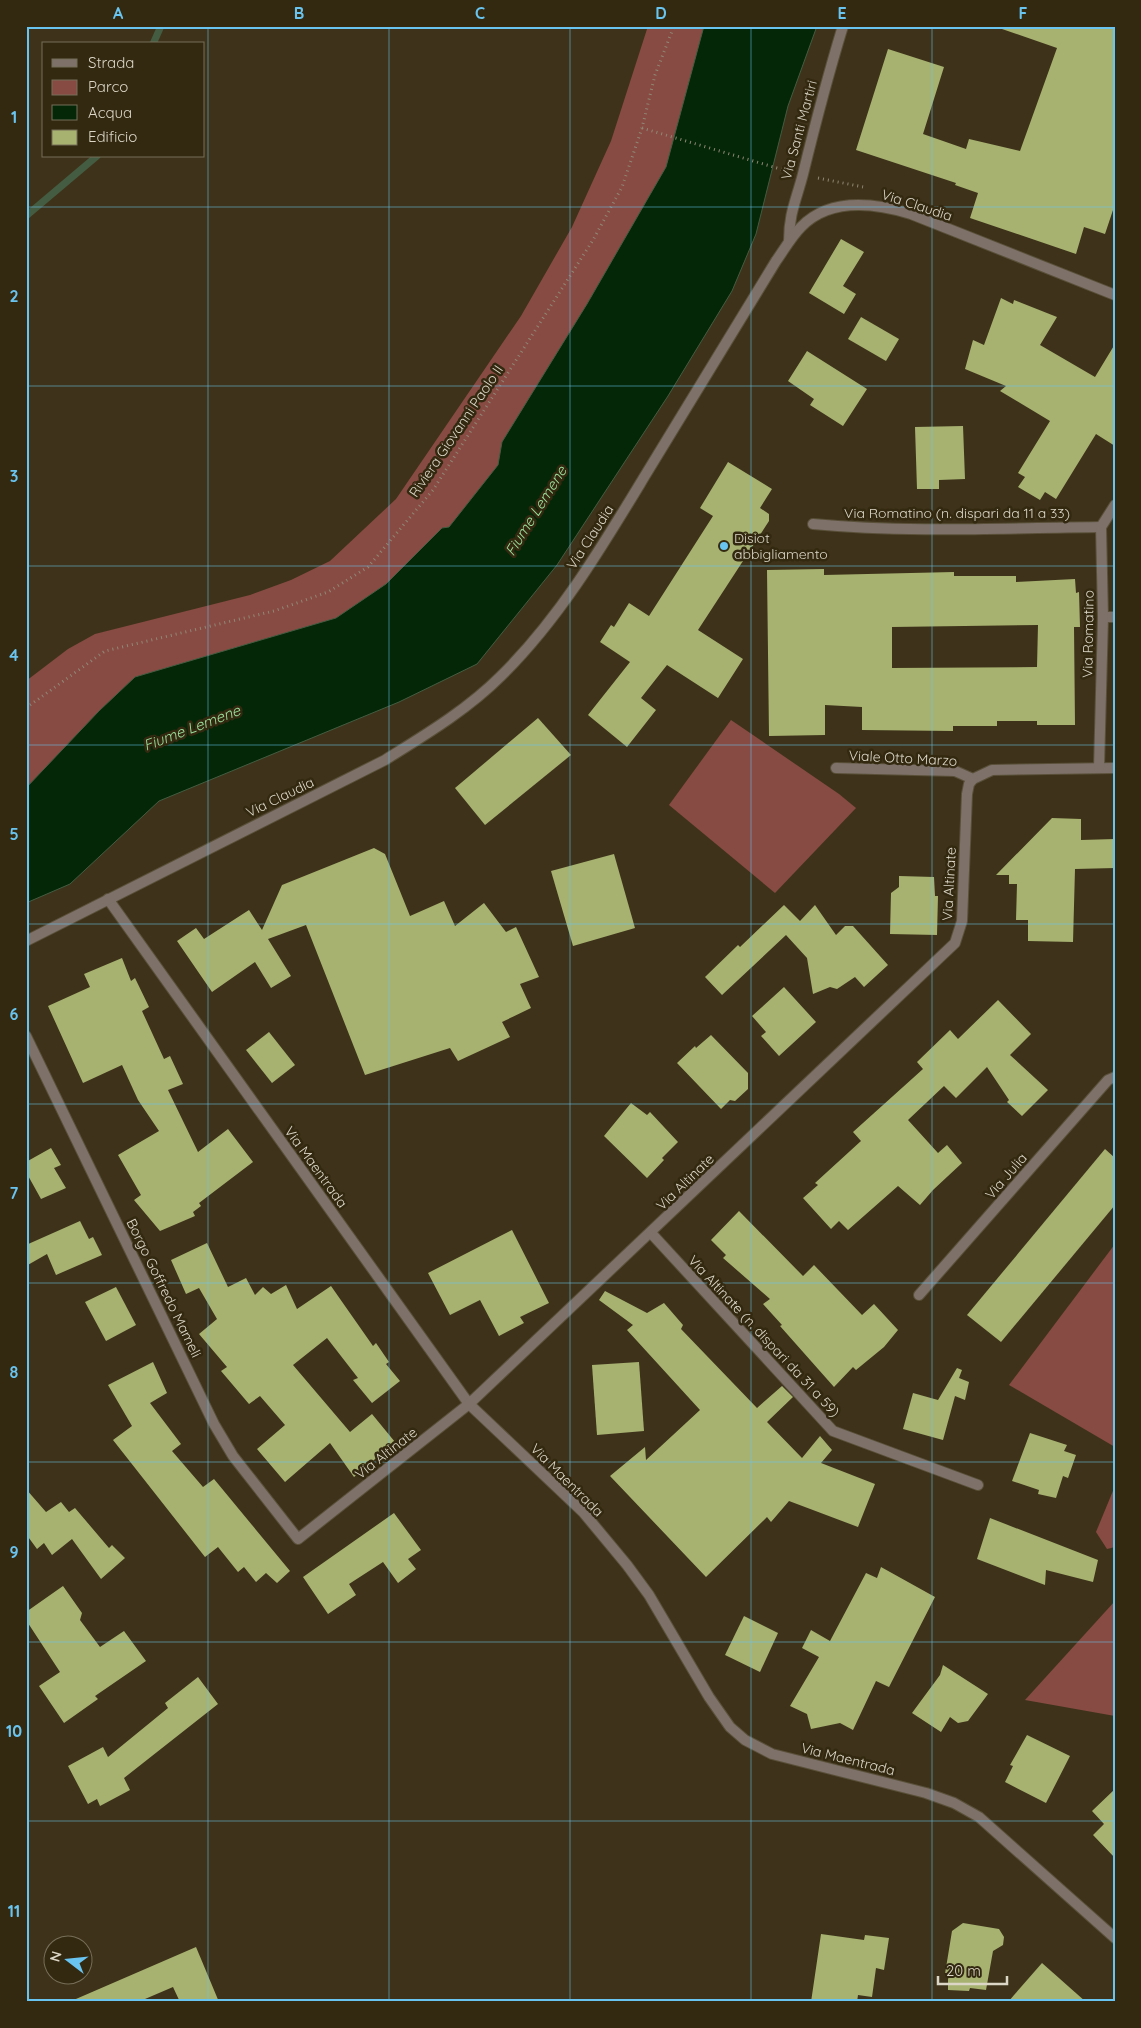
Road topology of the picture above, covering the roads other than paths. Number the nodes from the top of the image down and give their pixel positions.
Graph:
1 (843, 26) edge
2 (789, 242) junction
3 (1114, 293) edge
4 (1115, 505) edge
5 (813, 524) dead end
6 (1101, 527) junction
7 (1103, 617) junction
8 (1115, 617) edge
9 (836, 768) dead end
10 (1100, 768) junction
11 (1115, 768) edge
12 (973, 779) junction
13 (108, 899) junction
14 (26, 941) edge
15 (26, 1036) edge
16 (1115, 1077) edge
17 (652, 1233) junction
18 (919, 1295) dead end
19 (469, 1404) junction
20 (978, 1485) dead end
21 (298, 1539) joint
22 (1115, 1938) edge

1 - 2 street, Via Santi Martiri
2 - 3 street, Via Claudia
2 - 13 street, Via Claudia
4 - 6 street
5 - 6 street, Via Romatino (n. dispari da 11 a 33)
6 - 7 street, Via Romatino
7 - 8 street
7 - 10 street, Via Romatino
9 - 12 street, Viale Otto Marzo
10 - 11 street, Viale Otto Marzo
10 - 12 street, Viale Otto Marzo
12 - 17 street, Via Altinate
13 - 14 street, Via Claudia
13 - 19 street, Via Maentrada
15 - 21 street, Borgo Goffredo Mameli
16 - 18 street, Via Julia
17 - 19 street, Via Altinate
17 - 20 street, Via Altinate (n. dispari da 31 a 59)
19 - 21 street, Via Altinate
19 - 22 street, Via Maentrada

